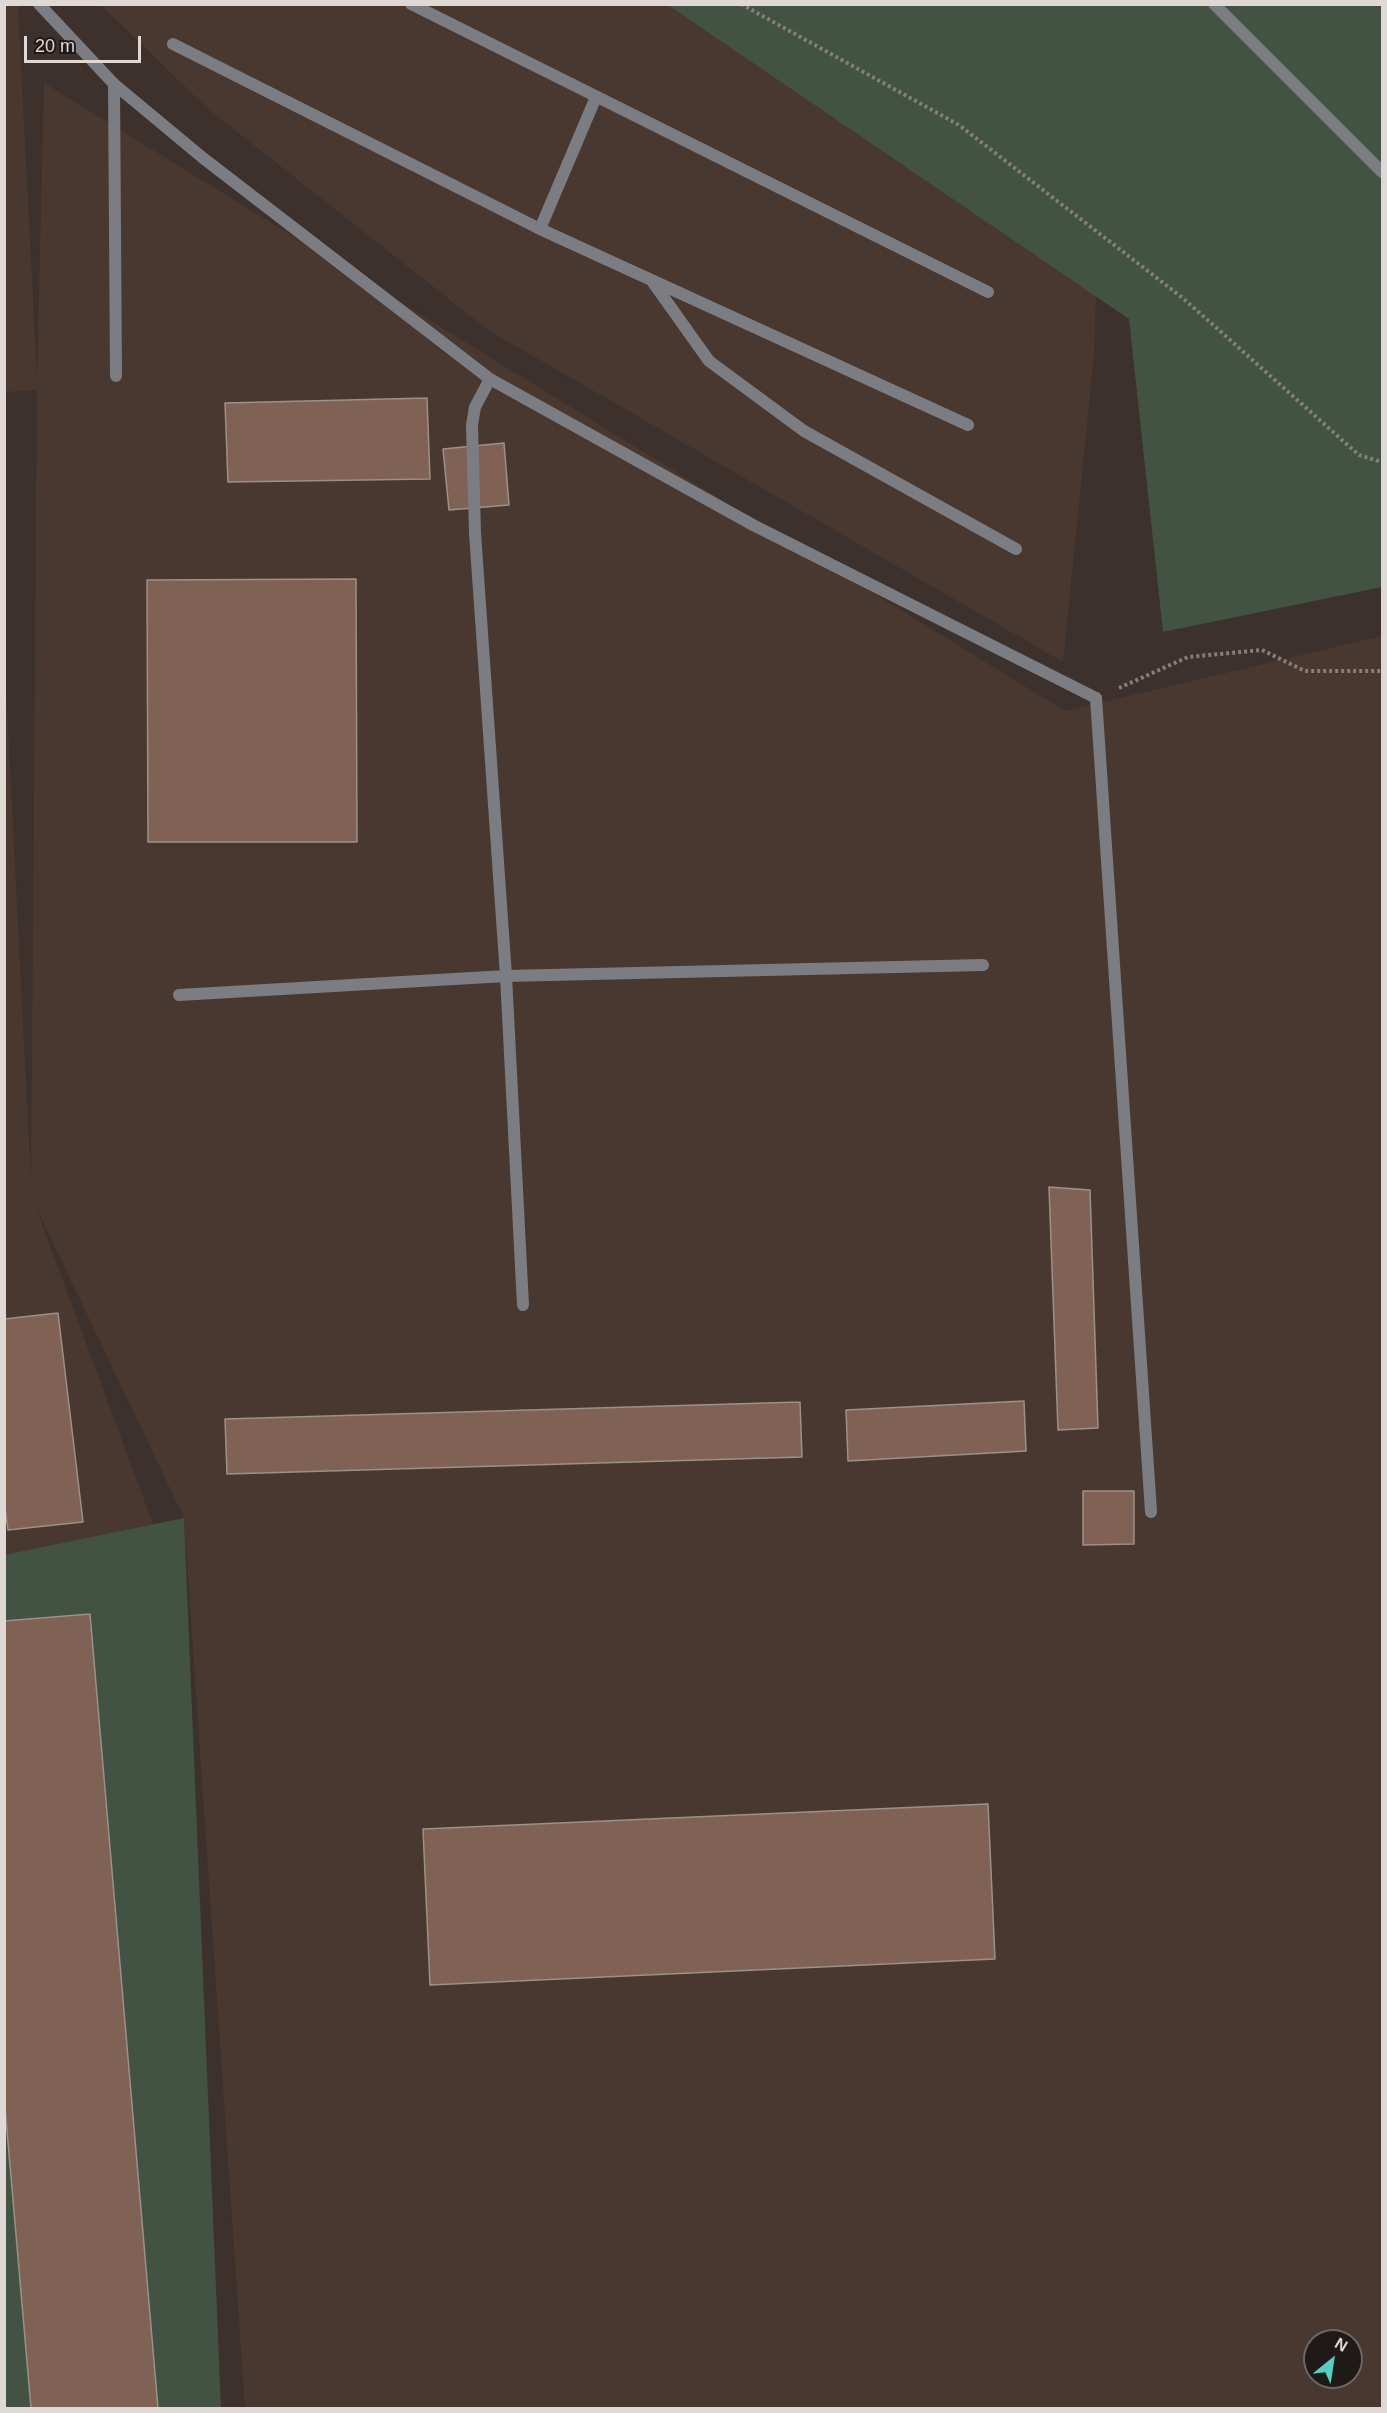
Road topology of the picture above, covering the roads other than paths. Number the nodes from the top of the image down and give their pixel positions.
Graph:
1 (39, 4) edge
2 (411, 4) edge
3 (1214, 4) edge
4 (173, 44) dead end
5 (114, 84) junction
6 (596, 97) junction
7 (1383, 172) edge
8 (540, 229) junction
9 (651, 280) junction
10 (988, 292) dead end
11 (116, 376) dead end
12 (490, 379) junction
13 (968, 425) dead end
14 (1016, 549) dead end
15 (982, 965) dead end
16 (506, 976) junction
17 (179, 995) dead end
18 (523, 1305) dead end
19 (1151, 1512) dead end

1 - 5 street
2 - 6 street
3 - 7 street
4 - 8 street
5 - 11 street
5 - 12 street
6 - 8 street
6 - 10 street
8 - 9 street
9 - 13 street
9 - 14 street
12 - 16 street
12 - 19 street
15 - 16 street
16 - 17 street
16 - 18 street

